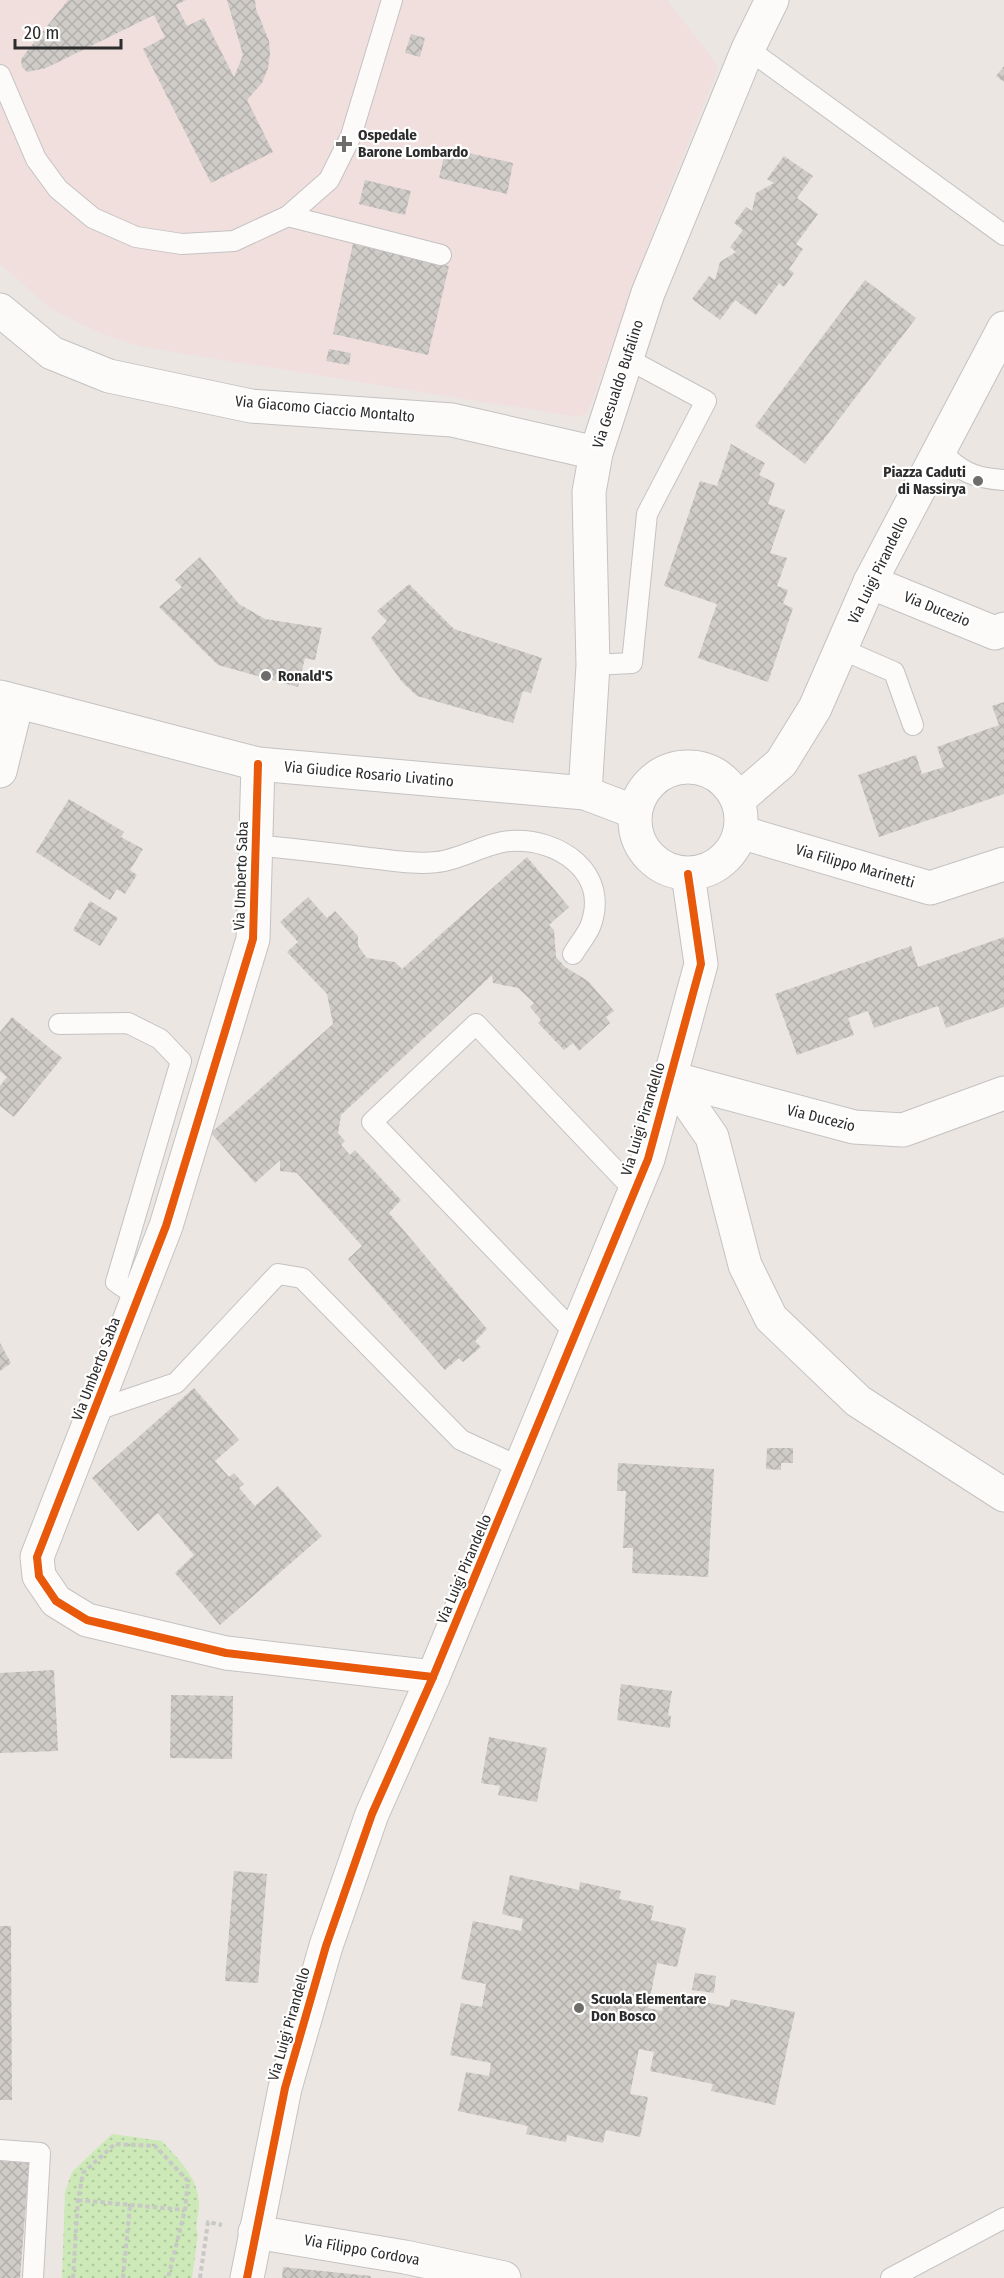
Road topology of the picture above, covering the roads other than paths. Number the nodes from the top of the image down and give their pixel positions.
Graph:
1 (392, 0) edge
2 (772, 0) edge
3 (748, 49) junction
4 (0, 75) edge
5 (288, 216) junction
6 (1004, 235) edge
7 (441, 255) dead end
8 (0, 310) edge
9 (1004, 328) edge
10 (626, 358) junction
11 (939, 450) junction
12 (596, 453) junction
13 (1004, 480) edge
14 (870, 582) junction
15 (1004, 630) edge
16 (841, 649) junction
17 (593, 664) junction
18 (9, 699) edge
19 (913, 725) dead end
20 (258, 764) junction
21 (0, 771) edge
22 (585, 793) junction
23 (738, 800) junction
24 (635, 812) junction
25 (740, 832) junction
26 (255, 845) junction
27 (1004, 864) edge
28 (688, 874) junction
29 (573, 954) dead end
30 (59, 1024) dead end
31 (671, 1078) junction
32 (1004, 1093) edge
33 (635, 1191) junction
34 (138, 1297) junction
35 (576, 1334) junction
36 (94, 1411) junction
37 (520, 1467) junction
38 (1004, 1495) edge
39 (433, 1677) junction
40 (0, 2151) edge
41 (1004, 2218) edge
42 (255, 2232) junction
43 (403, 2268) edge
44 (33, 2278) edge
45 (247, 2278) edge
46 (504, 2278) edge
47 (891, 2278) edge

1 - 5 lane
2 - 3 street, Via Gesualdo Bufalino
3 - 6 lane
3 - 10 street, Via Gesualdo Bufalino
4 - 5 lane
5 - 7 lane
8 - 12 street, Via Giacomo Ciaccio Montalto
9 - 11 street, Via Luigi Pirandello
10 - 12 street, Via Gesualdo Bufalino
10 - 17 lane
11 - 13 lane
11 - 14 street, Via Luigi Pirandello
12 - 17 street, Via Gesualdo Bufalino
14 - 15 street, Via Ducezio
14 - 16 street, Via Luigi Pirandello
16 - 19 lane
16 - 23 street, Via Luigi Pirandello
17 - 22 street, Via Gesualdo Bufalino
18 - 20 street, Via Giudice Rosario Livatino
18 - 21 street
20 - 22 street, Via Giudice Rosario Livatino
20 - 26 street, Via Umberto Saba
22 - 24 street, Via Giudice Rosario Livatino
23 - 24 street
23 - 25 street
24 - 28 street
25 - 27 street, Via Filippo Marinetti
25 - 28 street
26 - 29 lane
26 - 34 street, Via Umberto Saba
28 - 31 street, Via Luigi Pirandello
30 - 34 lane
31 - 32 street, Via Ducezio
31 - 33 street, Via Luigi Pirandello
31 - 38 street
33 - 35 street, Via Luigi Pirandello
33 - 35 lane
34 - 36 street, Via Umberto Saba
35 - 37 street, Via Luigi Pirandello
36 - 37 lane
36 - 39 street, Via Umberto Saba
37 - 39 street, Via Luigi Pirandello
39 - 42 street, Via Luigi Pirandello
40 - 44 lane
41 - 47 lane
42 - 43 street, Via Filippo Cordova
42 - 45 street, Via Luigi Pirandello
43 - 46 street, Via Filippo Cordova

